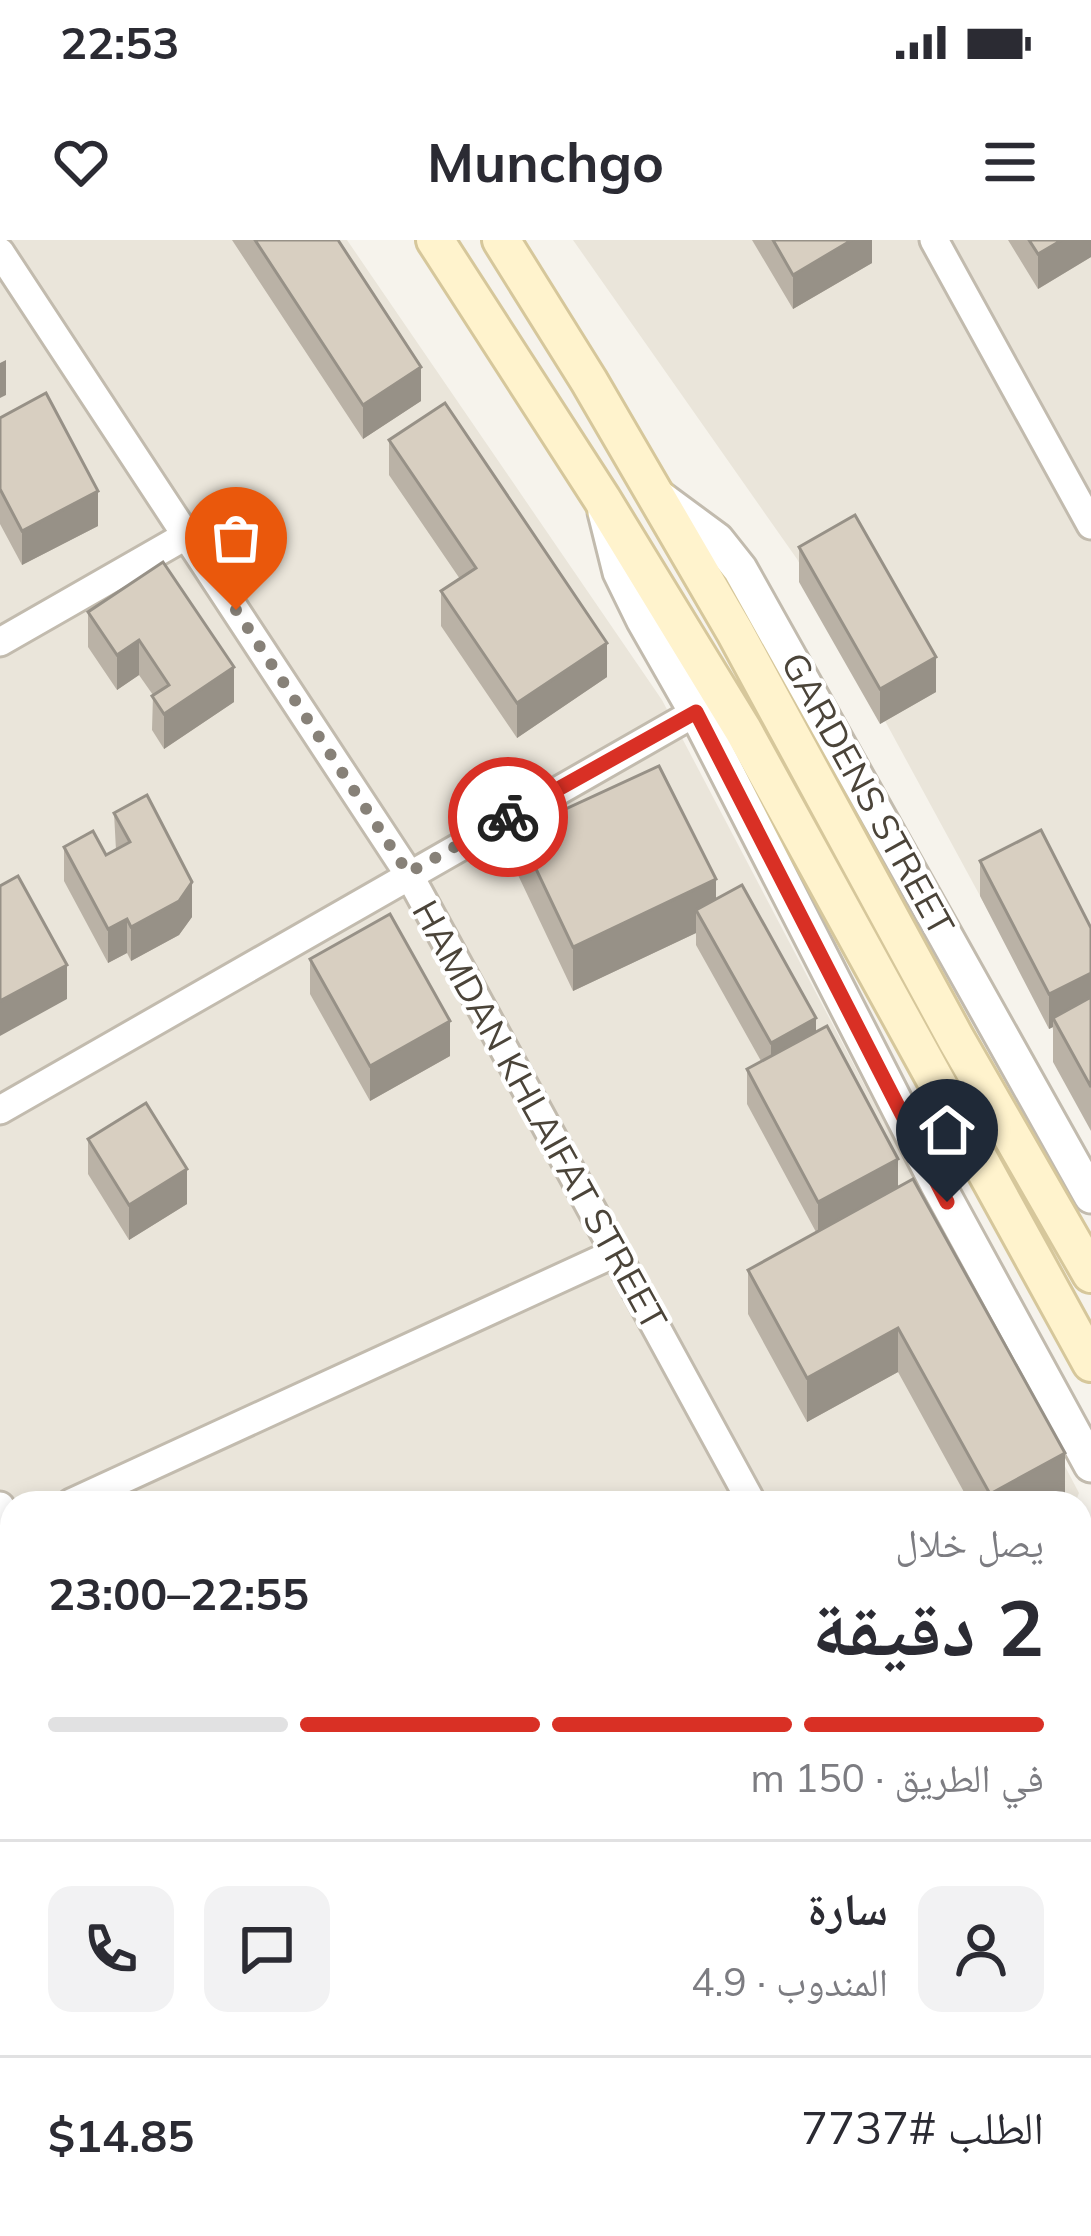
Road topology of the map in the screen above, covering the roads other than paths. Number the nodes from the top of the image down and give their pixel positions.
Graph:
1 (435, 240) edge
2 (501, 240) edge
3 (934, 240) edge
4 (0, 252) edge
5 (650, 491) junction
6 (602, 499) junction
7 (1091, 525) edge
8 (188, 535) junction
9 (0, 642) edge
10 (696, 712) junction
11 (408, 873) junction
12 (0, 1110) edge
13 (1091, 1196) edge
14 (615, 1253) junction
15 (1091, 1274) edge
16 (1091, 1363) edge
17 (1091, 1465) edge
18 (97, 1491) edge
19 (745, 1491) edge

1 - 6 main road
2 - 5 main road
3 - 7 street
4 - 8 street, HAMDAN KHLAIFAT STREET
5 - 13 street, GARDENS STREET
5 - 15 main road
6 - 10 street
6 - 16 main road
8 - 9 street
8 - 11 street, HAMDAN KHLAIFAT STREET
10 - 11 street
10 - 17 street
11 - 12 street
11 - 14 street, HAMDAN KHLAIFAT STREET
14 - 18 street
14 - 19 street, HAMDAN KHLAIFAT STREET

